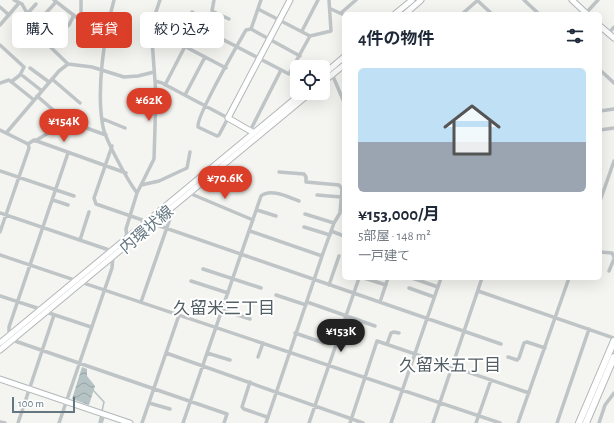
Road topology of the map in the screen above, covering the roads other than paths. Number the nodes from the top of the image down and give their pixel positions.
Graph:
1 (14, 0) edge
2 (81, 0) edge
3 (114, 0) edge
4 (160, 0) edge
5 (214, 0) edge
6 (261, 0) edge
7 (290, 0) edge
8 (318, 0) edge
9 (329, 0) edge
10 (356, 0) edge
11 (412, 0) edge
12 (422, 0) edge
13 (478, 0) edge
14 (524, 0) edge
15 (572, 0) edge
16 (598, 0) edge
17 (55, 1) edge
18 (19, 3) junction
19 (36, 4) dead end
20 (0, 7) edge
21 (258, 9) junction
22 (331, 9) junction
23 (26, 12) edge
24 (29, 12) edge
25 (46, 12) edge
26 (345, 12) edge
27 (397, 12) edge
28 (407, 12) edge
29 (464, 12) edge
30 (490, 12) edge
31 (537, 12) edge
32 (584, 12) edge
33 (588, 12) edge
34 (342, 14) edge
35 (9, 15) junction
36 (74, 15) junction
37 (229, 19) dead end
38 (280, 20) junction
39 (0, 25) edge
40 (68, 26) edge
41 (614, 27) edge
42 (602, 28) edge
43 (251, 29) junction
44 (302, 31) junction
45 (609, 33) junction
46 (310, 36) junction
47 (614, 38) edge
48 (269, 39) junction
49 (224, 40) edge
50 (0, 45) edge
51 (237, 47) junction
52 (50, 48) edge
53 (183, 48) edge
54 (188, 48) edge
55 (300, 56) junction
56 (205, 57) junction
57 (259, 59) junction
58 (342, 59) edge
59 (298, 60) edge
60 (68, 64) junction
61 (342, 66) edge
62 (30, 68) dead end
63 (226, 68) junction
64 (102, 70) junction
65 (281, 70) junction
66 (154, 72) junction
67 (330, 72) junction
68 (290, 73) edge
69 (602, 74) edge
70 (23, 76) dead end
71 (50, 81) junction
72 (155, 81) junction
73 (11, 82) junction
74 (0, 83) edge
75 (614, 83) edge
76 (165, 84) junction
77 (42, 91) junction
78 (185, 95) junction
79 (37, 96) junction
80 (342, 98) edge
81 (34, 100) junction
82 (293, 100) edge
83 (302, 100) edge
84 (80, 103) dead end
85 (206, 106) junction
86 (614, 109) edge
87 (602, 111) edge
88 (59, 115) dead end
89 (67, 115) dead end
90 (228, 118) junction
91 (103, 119) junction
92 (75, 124) dead end
93 (125, 128) dead end
94 (614, 128) edge
95 (0, 130) edge
96 (602, 130) edge
97 (7, 132) junction
98 (252, 132) junction
99 (106, 135) junction
100 (35, 141) junction
101 (28, 144) junction
102 (112, 146) junction
103 (190, 152) dead end
104 (68, 153) junction
105 (614, 161) edge
106 (105, 166) junction
107 (0, 171) edge
108 (279, 172) dead end
109 (126, 173) junction
110 (612, 174) edge
111 (18, 178) junction
112 (141, 185) junction
113 (56, 190) junction
114 (137, 193) junction
115 (189, 193) junction
116 (74, 196) dead end
117 (318, 196) dead end
118 (602, 196) edge
119 (341, 197) junction
120 (53, 200) junction
121 (299, 201) dead end
122 (68, 205) dead end
123 (257, 210) junction
124 (89, 212) dead end
125 (0, 213) edge
126 (172, 213) dead end
127 (305, 214) dead end
128 (6, 215) junction
129 (130, 216) junction
130 (276, 216) dead end
131 (253, 220) junction
132 (149, 223) junction
133 (334, 223) junction
134 (304, 227) dead end
135 (44, 228) junction
136 (167, 229) junction
137 (0, 230) edge
138 (250, 231) junction
139 (330, 233) junction
140 (342, 236) edge
141 (127, 238) junction
142 (80, 240) junction
143 (602, 252) edge
144 (113, 254) junction
145 (0, 255) edge
146 (241, 255) junction
147 (322, 256) junction
148 (339, 256) dead end
149 (614, 258) edge
150 (31, 265) junction
151 (203, 269) dead end
152 (608, 271) dead end
153 (233, 278) junction
154 (76, 280) junction
155 (314, 280) junction
156 (357, 280) edge
157 (370, 280) edge
158 (388, 280) edge
159 (418, 280) edge
160 (440, 280) edge
161 (481, 280) edge
162 (568, 280) edge
163 (191, 281) dead end
164 (82, 282) junction
165 (329, 285) junction
166 (386, 286) junction
167 (438, 287) junction
168 (262, 288) dead end
169 (409, 288) dead end
170 (104, 290) junction
171 (478, 291) junction
172 (228, 293) junction
173 (353, 293) junction
174 (276, 295) dead end
175 (0, 296) edge
176 (434, 297) junction
177 (18, 302) junction
178 (140, 302) junction
179 (380, 302) junction
180 (306, 303) junction
181 (252, 304) dead end
182 (40, 309) junction
183 (222, 310) junction
184 (46, 312) junction
185 (54, 315) junction
186 (179, 315) junction
187 (345, 316) junction
188 (426, 318) junction
189 (555, 318) junction
190 (375, 326) dead end
191 (91, 327) junction
192 (216, 327) junction
193 (589, 329) junction
194 (464, 332) junction
195 (296, 333) junction
196 (399, 333) dead end
197 (11, 337) junction
198 (1, 340) edge
199 (614, 340) edge
200 (263, 343) junction
201 (324, 343) dead end
202 (387, 344) junction
203 (501, 344) dead end
204 (544, 348) junction
205 (0, 350) edge
206 (42, 351) junction
207 (289, 351) junction
208 (166, 353) junction
209 (208, 353) junction
210 (415, 354) junction
211 (258, 357) dead end
212 (508, 357) dead end
213 (614, 357) edge
214 (230, 360) dead end
215 (78, 363) junction
216 (328, 365) junction
217 (203, 366) junction
218 (452, 367) junction
219 (365, 378) junction
220 (0, 379) edge
221 (491, 380) junction
222 (250, 382) junction
223 (29, 389) junction
224 (154, 389) junction
225 (402, 390) junction
226 (276, 392) junction
227 (529, 393) junction
228 (614, 393) edge
229 (66, 401) junction
230 (191, 402) junction
231 (440, 402) junction
232 (149, 403) junction
233 (315, 405) junction
234 (170, 409) dead end
235 (104, 414) junction
236 (479, 416) junction
237 (268, 417) junction
238 (351, 421) edge
239 (0, 422) edge
240 (5, 423) edge
241 (18, 423) edge
242 (59, 423) edge
243 (101, 423) edge
244 (130, 423) edge
245 (142, 423) edge
246 (184, 423) edge
247 (224, 423) edge
248 (266, 423) edge
249 (309, 423) edge
250 (363, 423) edge
251 (392, 423) edge
252 (433, 423) edge
253 (476, 423) edge
254 (500, 423) edge
255 (518, 423) edge
256 (557, 423) edge
257 (579, 423) edge
258 (586, 423) edge
259 (599, 423) edge

1 - 18 street
2 - 36 street
3 - 64 street
4 - 66 street
5 - 37 street
6 - 21 street
7 - 38 street
8 - 44 street
9 - 22 street
10 - 26 street
11 - 27 street
12 - 28 street
13 - 29 street
13 - 30 street
14 - 31 street
15 - 32 street
16 - 33 street
17 - 25 street
17 - 36 street
18 - 23 street
18 - 35 street
19 - 24 street
20 - 35 street
21 - 38 street
21 - 43 street
22 - 34 street
22 - 46 street
35 - 39 street
36 - 40 street
38 - 44 street
38 - 48 street
41 - 45 street
42 - 45 street
43 - 48 street
43 - 51 street
44 - 46 street
45 - 47 street
46 - 55 street
48 - 55 street
48 - 57 street
49 - 51 street
50 - 73 street
51 - 57 street
51 - 63 street
52 - 60 street
53 - 76 street
54 - 56 street
55 - 59 street
56 - 63 street
56 - 78 street
57 - 65 street
57 - 90 street
58 - 67 street
60 - 64 street
60 - 71 street
61 - 67 street
62 - 71 street
63 - 85 street
64 - 66 street
64 - 91 street
65 - 68 street
65 - 98 street
66 - 72 street
67 - 80 street
69 - 75 street
70 - 77 street
71 - 77 street
71 - 84 street
72 - 76 street
72 - 112 street
73 - 74 street
73 - 81 street
76 - 78 street
77 - 79 street
78 - 85 street
79 - 81 street
79 - 88 street
81 - 97 street
82 - 98 street, 内環状線
83 - 115 street, 内環状線
85 - 90 street
85 - 90 street
86 - 87 street
89 - 100 street
90 - 98 street
91 - 93 street
91 - 99 street
92 - 99 street
94 - 96 street
95 - 97 street
97 - 101 street
98 - 132 street, 内環状線
99 - 102 street
100 - 101 street
100 - 104 street
101 - 111 street
102 - 106 street
102 - 109 street
103 - 112 street
104 - 106 street
104 - 113 street
105 - 110 street
106 - 109 street
106 - 129 street
107 - 111 street
108 - 119 street
109 - 114 street
110 - 118 street
111 - 113 street
111 - 128 street
112 - 114 street
113 - 116 street
113 - 120 street
114 - 129 street
115 - 131 street
115 - 132 street, 内環状線
117 - 119 street
119 - 133 street
120 - 122 street
120 - 135 street
121 - 123 street
123 - 130 street
123 - 131 street
124 - 142 street
125 - 128 street
126 - 136 street
127 - 133 street
128 - 135 street
128 - 137 street
129 - 132 street
129 - 141 street
131 - 138 street
132 - 136 street
132 - 141 street, 内環状線
132 - 144 street, 内環状線
133 - 139 street
134 - 139 street
135 - 142 street
135 - 150 street
136 - 146 street
136 - 178 street
138 - 146 street
138 - 147 street
139 - 140 street
139 - 147 street
141 - 144 street, 内環状線
142 - 144 street
143 - 149 street
144 - 154 street, 内環状線
144 - 164 street, 内環状線
144 - 170 street
145 - 150 street
146 - 153 street
146 - 155 street
147 - 155 street
148 - 165 street
149 - 152 street
150 - 154 street
150 - 177 street
151 - 153 street
153 - 168 street
153 - 172 street
154 - 164 street
154 - 182 street, 内環状線
155 - 165 street
155 - 180 street
156 - 173 street
157 - 166 street
158 - 166 street
159 - 167 street
160 - 167 street
161 - 171 street
162 - 189 street
163 - 172 street
164 - 170 street
164 - 184 street, 内環状線
165 - 173 street
166 - 179 street
167 - 176 street
169 - 176 street
170 - 178 street
170 - 191 street
171 - 189 street
171 - 194 street
172 - 183 street
173 - 179 street
173 - 187 street
174 - 180 street
175 - 177 street
176 - 188 street
177 - 182 street
177 - 197 street
178 - 186 street
179 - 188 street
180 - 187 street
180 - 195 street
181 - 183 street
182 - 197 street, 内環状線
183 - 192 street
184 - 185 street
184 - 197 street, 内環状線
185 - 191 street
185 - 206 street
186 - 192 street
186 - 208 street
187 - 190 street
187 - 216 street
188 - 194 street
188 - 210 street
189 - 193 street
189 - 204 street
191 - 215 street
192 - 200 street
192 - 209 street
193 - 199 street
193 - 256 street
194 - 203 street
194 - 218 street
195 - 201 street
195 - 207 street
196 - 202 street
197 - 198 street, 内環状線
197 - 205 street, 内環状線
197 - 206 street
199 - 257 highway
200 - 207 street
200 - 211 street
202 - 210 street
202 - 219 street
204 - 212 street
204 - 227 street
206 - 215 street
206 - 223 street
207 - 216 street
207 - 226 street
208 - 217 street
208 - 224 street
209 - 214 street
209 - 217 street
210 - 218 street
210 - 225 street
213 - 258 highway
215 - 224 street
215 - 229 street
216 - 219 street
216 - 233 street
217 - 222 street
217 - 230 street
218 - 221 street
218 - 231 street
219 - 225 street
219 - 238 street
220 - 223 street
221 - 227 street
221 - 236 street
222 - 226 street
222 - 237 street
223 - 229 street
223 - 241 street
224 - 230 street
224 - 232 street
225 - 231 street
225 - 251 street
226 - 233 street
226 - 237 street
227 - 255 street
228 - 259 street
229 - 235 street
229 - 242 street
230 - 246 street
230 - 247 street
231 - 236 street
231 - 252 street
232 - 234 street
232 - 245 street
233 - 238 street
233 - 249 street
235 - 243 street
235 - 244 street
236 - 253 street
236 - 254 street
237 - 248 street
238 - 250 street
239 - 240 street

